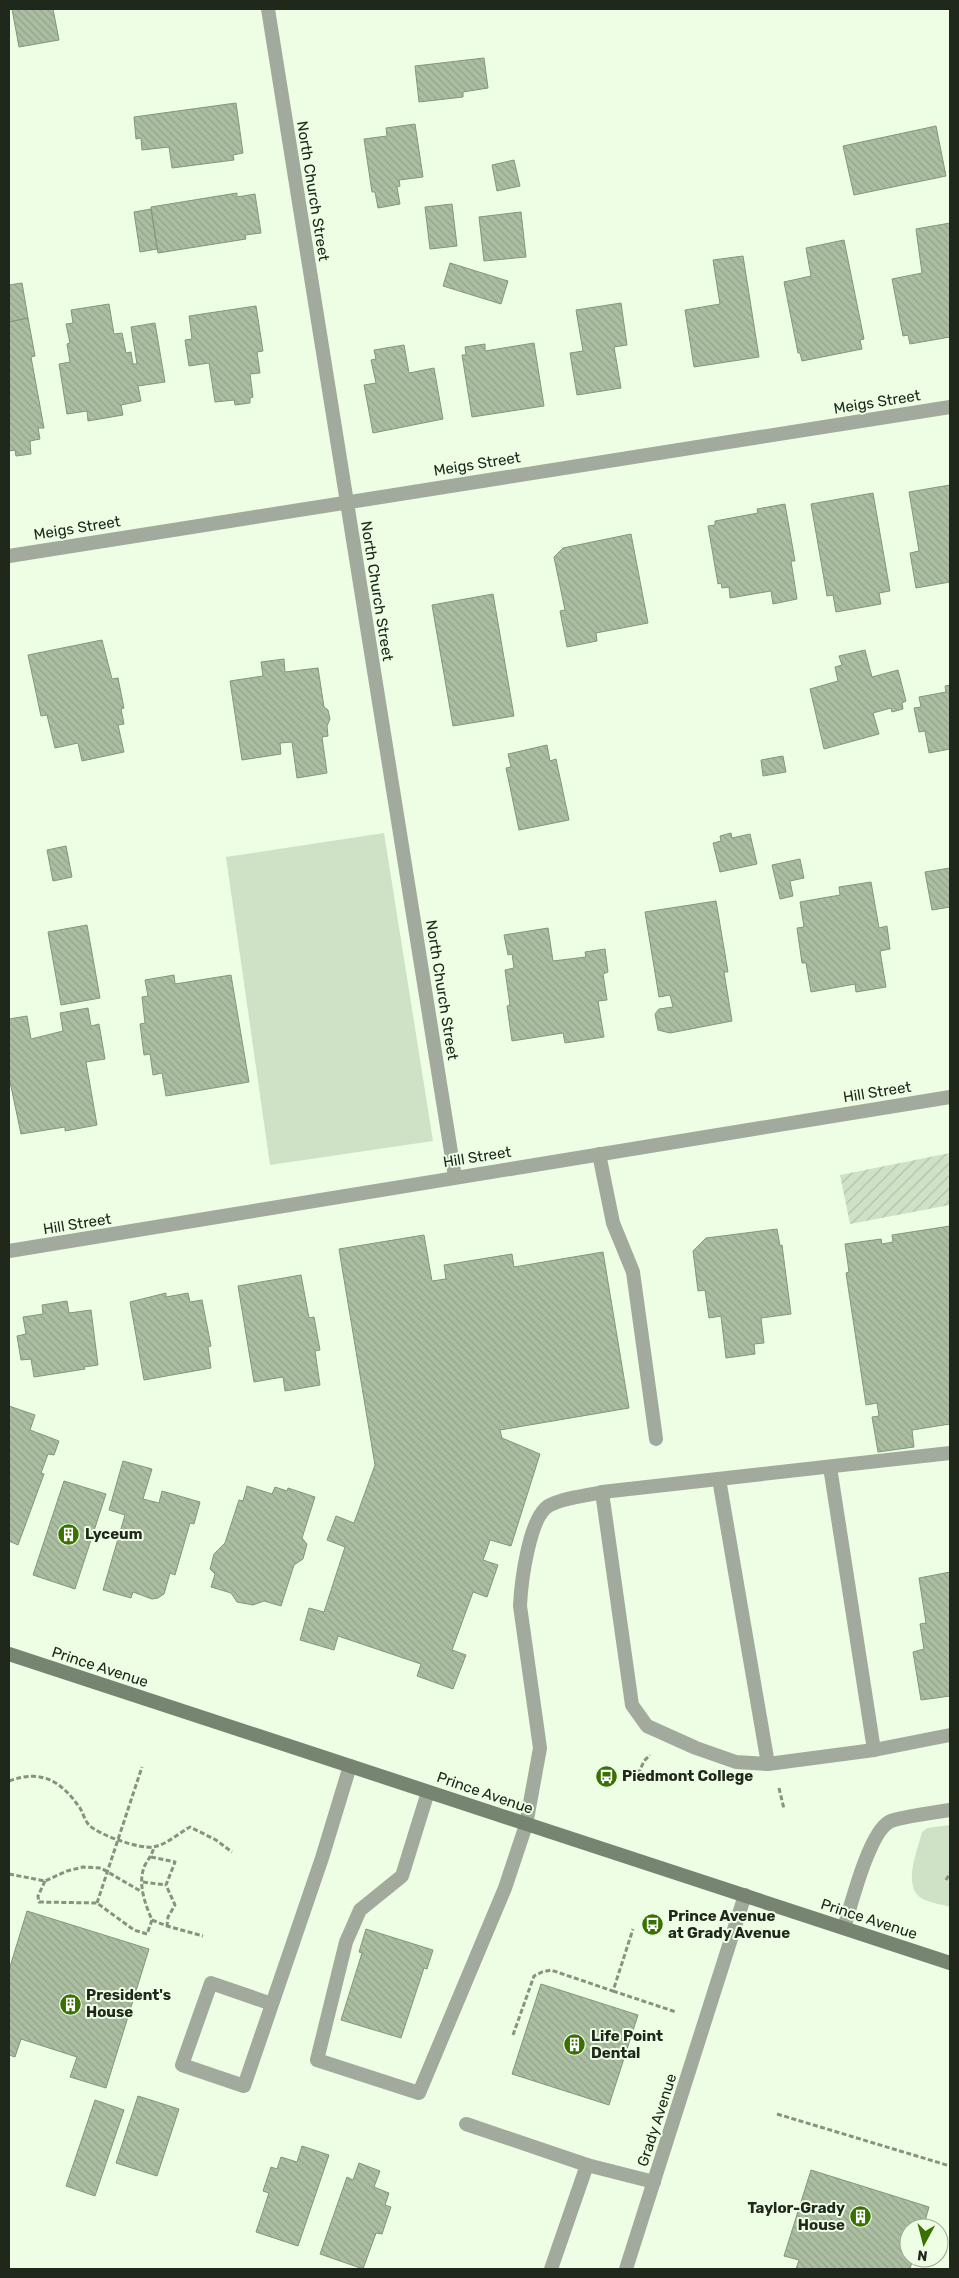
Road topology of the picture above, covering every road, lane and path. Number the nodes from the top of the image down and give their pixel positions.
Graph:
1 (268, 9) edge
2 (950, 407) edge
3 (346, 501) junction
4 (9, 556) edge
5 (950, 1097) edge
6 (599, 1154) junction
7 (455, 1177) junction
8 (9, 1251) edge
9 (656, 1440) dead end
10 (950, 1453) edge
11 (830, 1467) junction
12 (720, 1479) junction
13 (602, 1492) junction
14 (9, 1654) edge
15 (950, 1735) edge
16 (657, 1749) dead end
17 (874, 1750) junction
18 (768, 1764) junction
19 (350, 1766) junction
20 (142, 1767) dead end
21 (636, 1780) dead end
22 (9, 1781) edge
23 (777, 1781) dead end
24 (428, 1792) junction
25 (784, 1809) dead end
26 (950, 1810) edge
27 (526, 1825) junction
28 (118, 1839) junction
29 (154, 1847) junction
30 (232, 1852) dead end
31 (152, 1857) junction
32 (107, 1871) junction
33 (950, 1873) edge
34 (9, 1874) edge
35 (946, 1880) dead end
36 (45, 1881) junction
37 (143, 1882) junction
38 (166, 1885) junction
39 (142, 1892) junction
40 (745, 1895) junction
41 (97, 1903) junction
42 (152, 1920) junction
43 (167, 1926) junction
44 (844, 1928) junction
45 (633, 1930) dead end
46 (203, 1936) dead end
47 (950, 1963) edge
48 (613, 1991) junction
49 (272, 2004) junction
50 (676, 2012) dead end
51 (513, 2035) dead end
52 (777, 2114) dead end
53 (466, 2124) dead end
54 (587, 2165) junction
55 (950, 2166) edge
56 (654, 2182) junction
57 (552, 2269) edge
58 (626, 2269) edge

1 - 3 street, North Church Street
2 - 3 street, Meigs Street
3 - 4 street, Meigs Street
3 - 7 street, North Church Street
5 - 6 street, Hill Street
6 - 7 street, Hill Street
6 - 9 street
7 - 8 street, Hill Street
10 - 11 street
11 - 12 street
11 - 17 street
12 - 13 street
12 - 18 street
13 - 18 street
13 - 27 street
14 - 19 main road, Prince Avenue
15 - 17 street
16 - 21 path
17 - 18 street
19 - 24 main road, Prince Avenue
19 - 49 street
20 - 28 path
22 - 28 path
23 - 25 path
24 - 27 main road, Prince Avenue
24 - 27 street
26 - 44 street
27 - 40 main road, Prince Avenue
28 - 29 path
28 - 32 path
29 - 30 path
29 - 31 path
31 - 37 path
31 - 38 path
32 - 36 path
32 - 39 path
32 - 41 path
33 - 35 path
34 - 36 path
36 - 41 path
37 - 38 path
37 - 39 path
38 - 43 path
39 - 42 path
40 - 44 main road, Prince Avenue
40 - 56 street, Grady Avenue
41 - 42 path
42 - 43 path
43 - 46 path
44 - 47 main road, Prince Avenue
45 - 48 path
48 - 50 path
48 - 51 path
49 - 49 street
52 - 55 path
53 - 54 street
54 - 56 street
54 - 57 street
56 - 58 street, Grady Avenue

